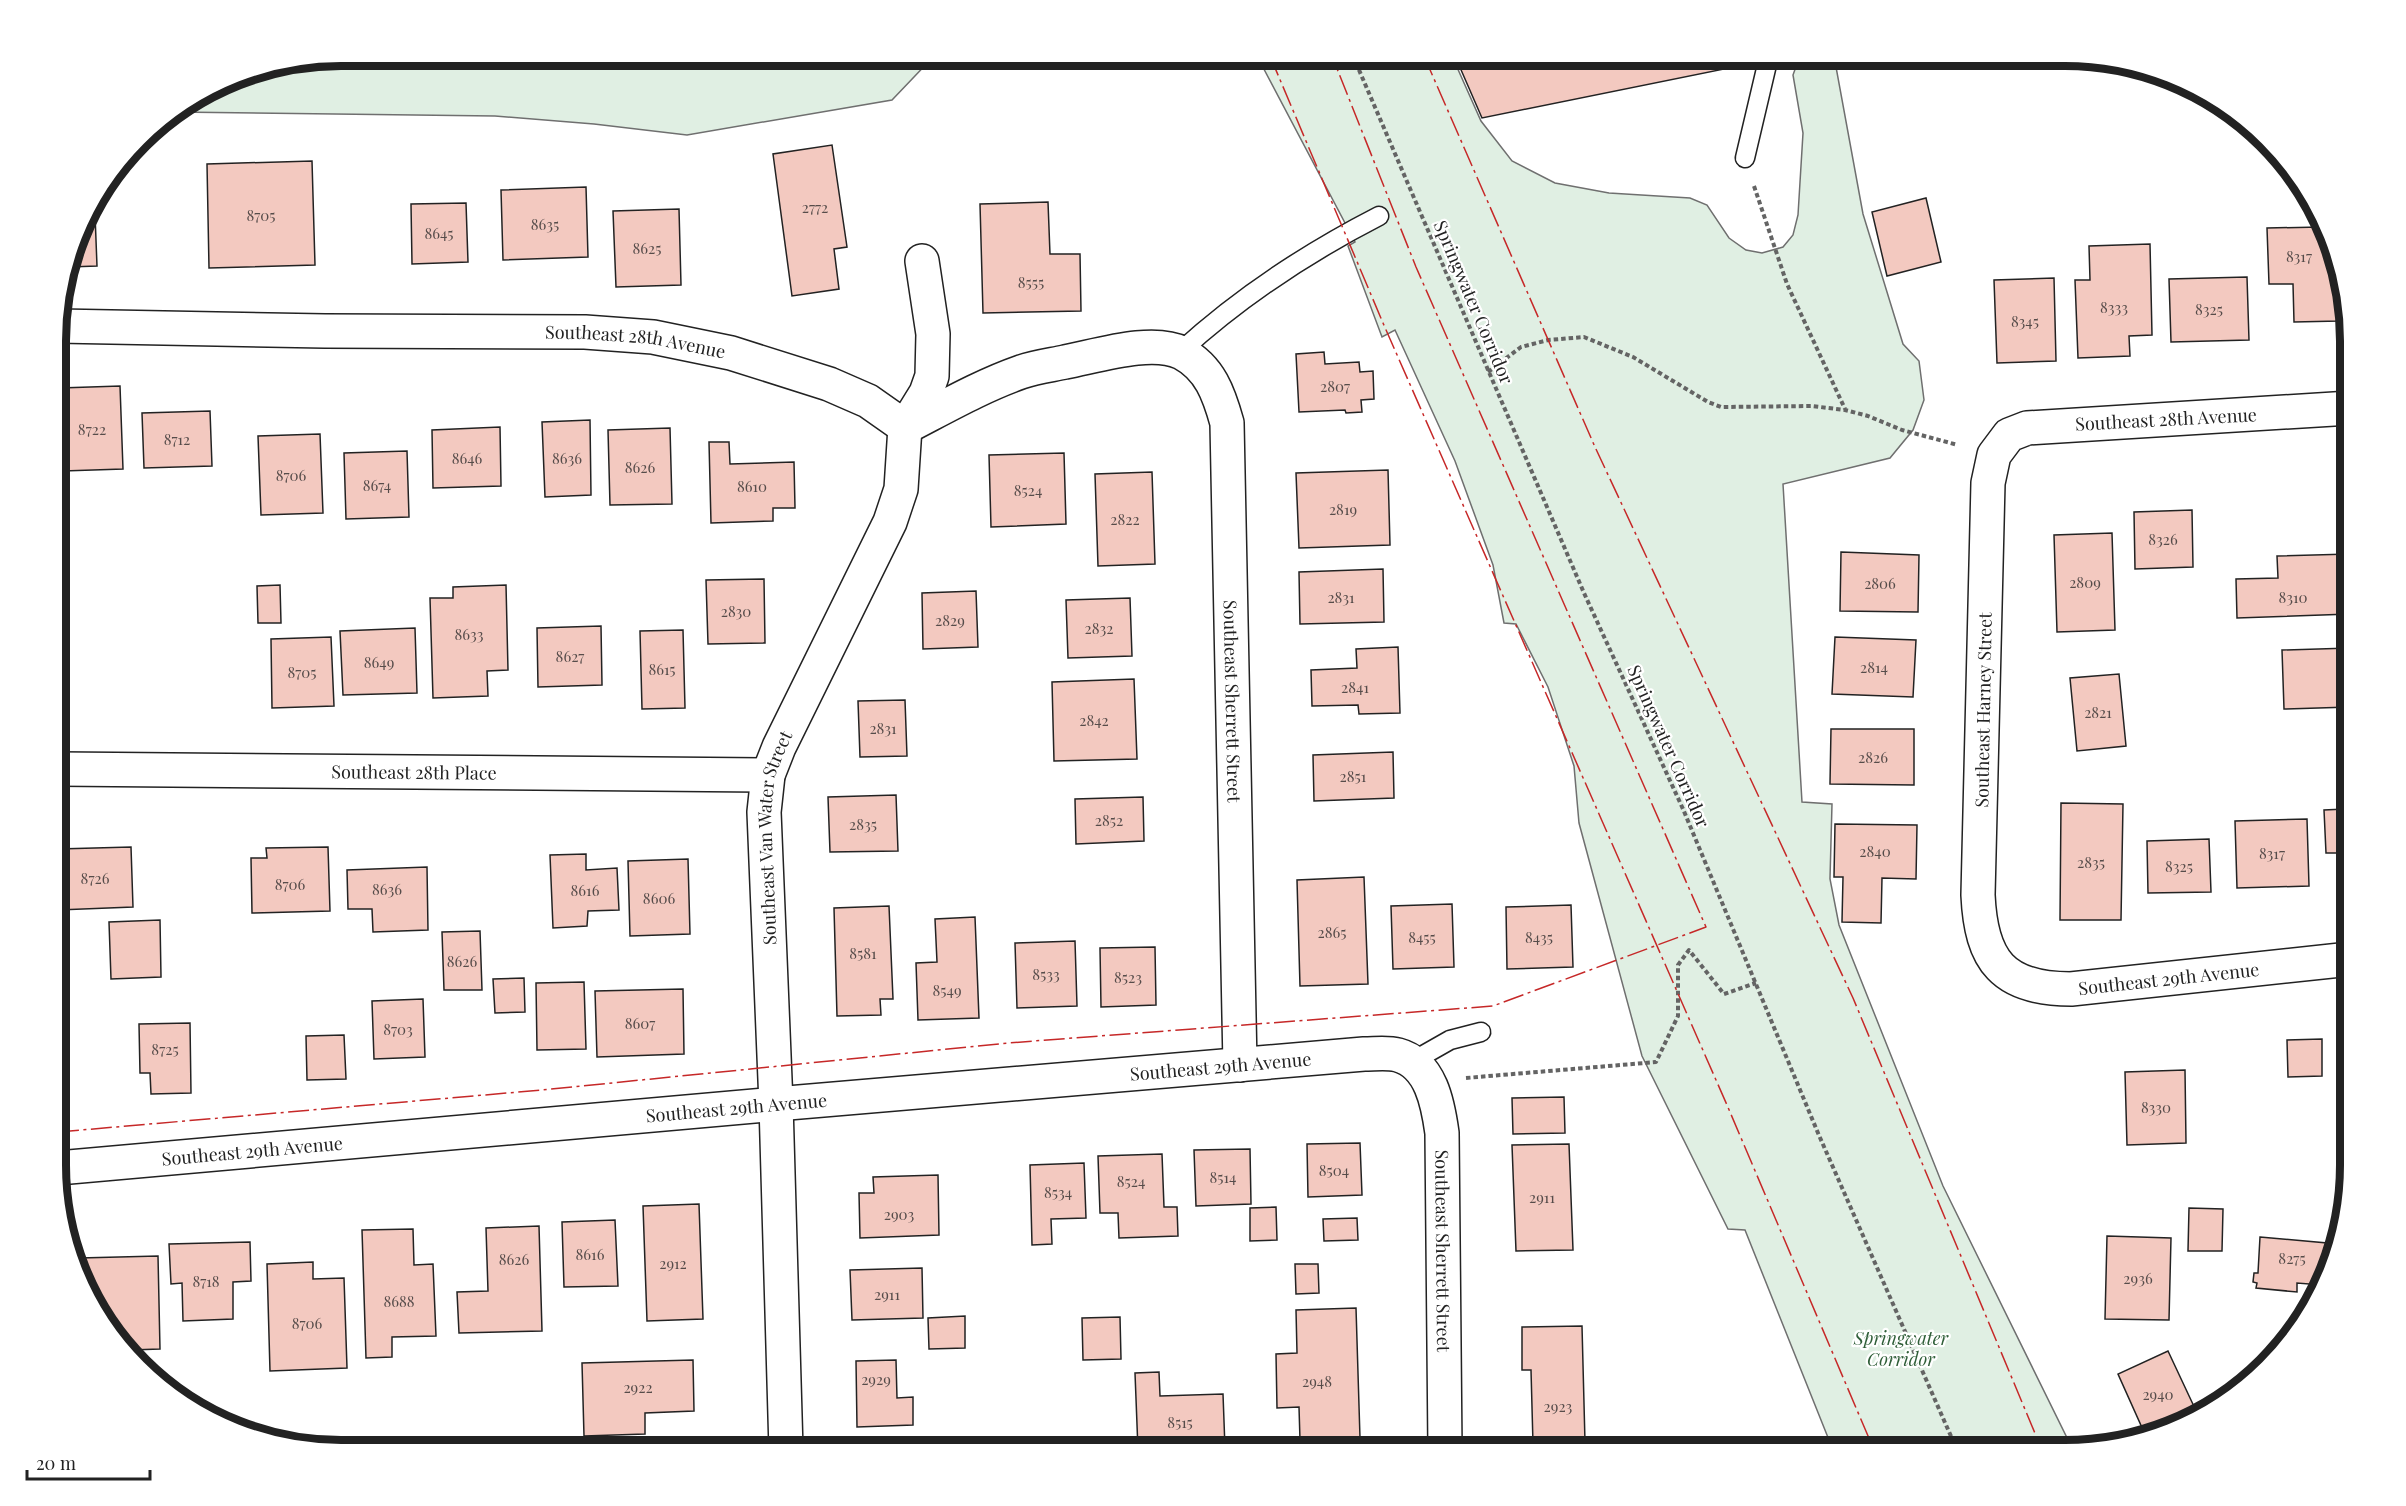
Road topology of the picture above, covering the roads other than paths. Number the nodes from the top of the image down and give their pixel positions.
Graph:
1 (1767, 66) edge
2 (1745, 158) road end
3 (1379, 216) dead end
4 (922, 261) dead end
5 (67, 326) edge
6 (1180, 352) junction
7 (2340, 409) edge
8 (905, 427) junction
9 (1994, 455) joint
10 (66, 769) edge
11 (768, 775) junction
12 (2340, 959) edge
13 (1995, 963) joint
14 (1481, 1032) dead end
15 (1240, 1065) junction
16 (1420, 1071) junction
17 (776, 1104) junction
18 (66, 1167) edge
19 (786, 1440) edge
20 (1445, 1440) edge

1 - 2 lane
3 - 6 lane
4 - 8 street, Southeast Van Water Street
5 - 8 street, Southeast 28th Avenue
6 - 8 street
6 - 15 street, Southeast Sherrett Street
7 - 9 street, Southeast 28th Avenue
8 - 11 street, Southeast Van Water Street
9 - 13 street, Southeast Harney Street
10 - 11 street, Southeast 28th Place
11 - 17 street, Southeast Van Water Street
12 - 13 street, Southeast 29th Avenue
14 - 16 lane
15 - 16 street, Southeast 29th Avenue
15 - 17 street, Southeast 29th Avenue
16 - 20 street, Southeast Sherrett Street
17 - 18 street, Southeast 29th Avenue
17 - 19 street, Southeast Van Water Street

